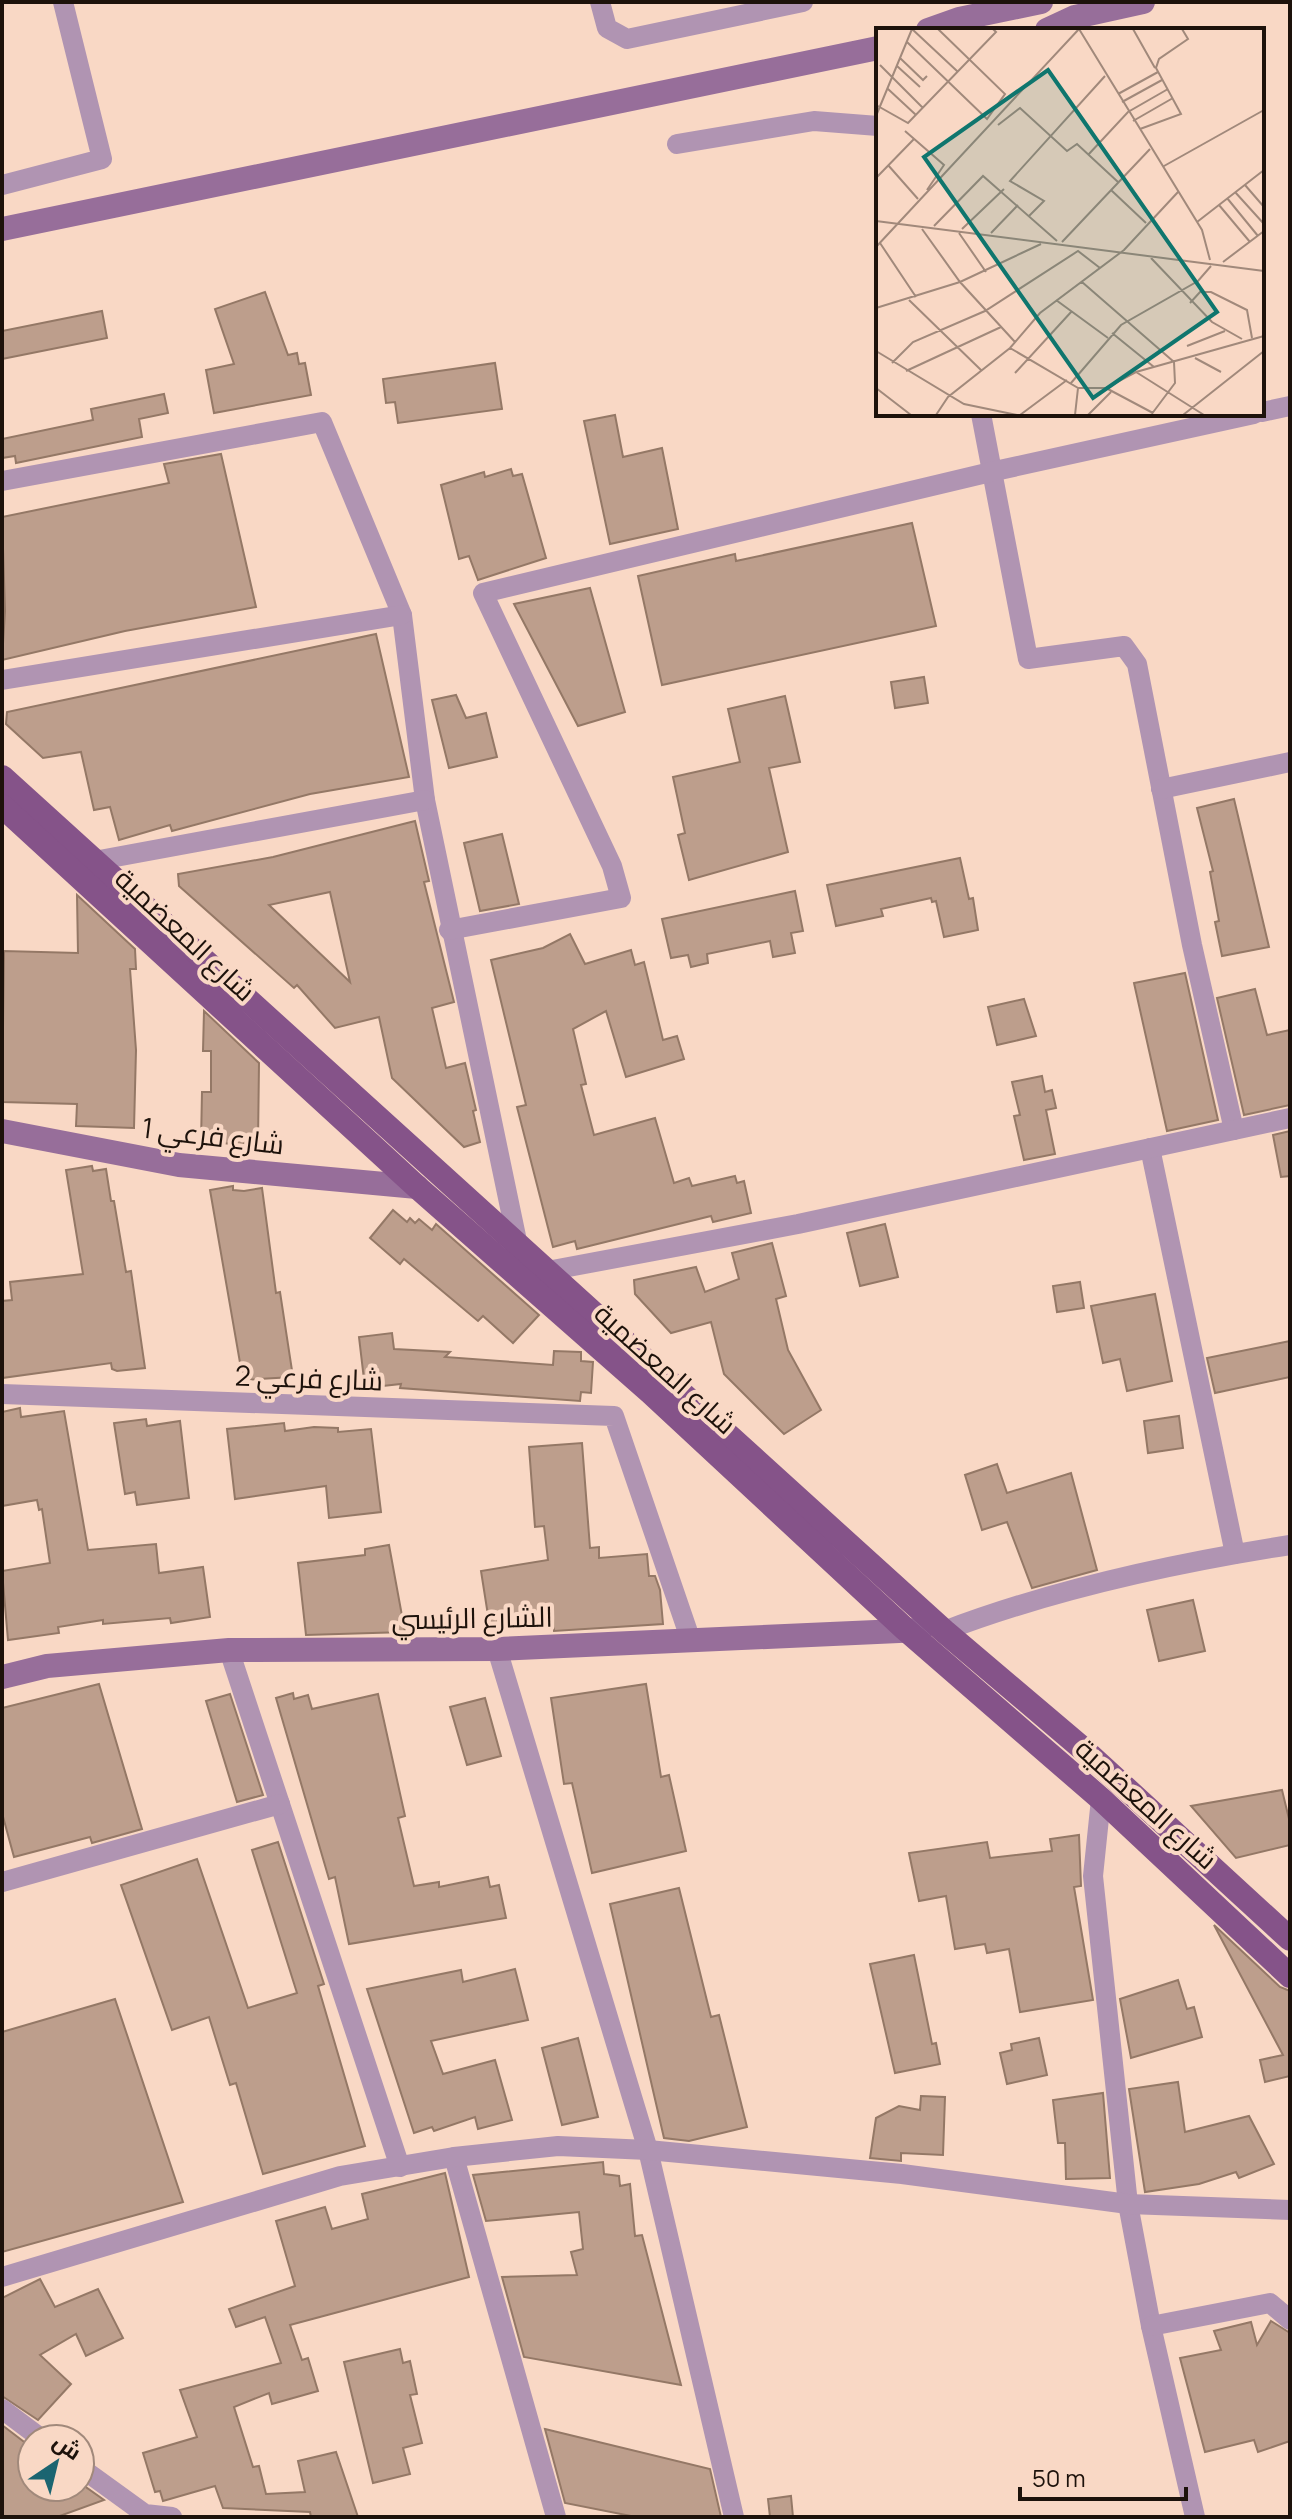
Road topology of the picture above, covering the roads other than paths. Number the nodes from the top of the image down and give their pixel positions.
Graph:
1 (63, 2) edge
2 (600, 2) edge
3 (803, 2) edge
4 (1041, 2) edge
5 (1143, 2) edge
6 (934, 28) edge
7 (1051, 28) edge
8 (876, 48) edge
9 (876, 126) edge
10 (677, 144) dead end
11 (2, 185) edge
12 (2, 229) edge
13 (1290, 406) edge
14 (1264, 412) edge
15 (981, 416) edge
16 (1245, 416) edge
17 (995, 471) junction
18 (2, 481) edge
19 (402, 615) junction
20 (2, 680) edge
21 (1290, 762) edge
22 (2, 777) edge
23 (1161, 789) junction
24 (425, 800) junction
25 (2, 806) edge
26 (94, 861) junction
27 (449, 930) junction
28 (1290, 1118) edge
29 (1234, 1130) junction
30 (2, 1131) edge
31 (1150, 1148) junction
32 (417, 1187) junction
33 (517, 1241) junction
34 (547, 1271) junction
35 (2, 1394) edge
36 (1290, 1545) edge
37 (1235, 1554) junction
38 (905, 1629) junction
39 (944, 1631) junction
40 (690, 1638) junction
41 (497, 1649) junction
42 (229, 1650) junction
43 (2, 1677) edge
44 (1082, 1748) junction
45 (1065, 1769) junction
46 (1101, 1799) junction
47 (280, 1804) junction
48 (2, 1882) edge
49 (1290, 1939) edge
50 (1290, 1976) edge
51 (648, 2150) junction
52 (454, 2157) junction
53 (400, 2167) junction
54 (1128, 2204) junction
55 (1290, 2210) edge
56 (2, 2277) edge
57 (1290, 2320) edge
58 (1151, 2326) junction
59 (2, 2409) edge
60 (21, 2423) edge
61 (96, 2479) edge
62 (145, 2516) edge
63 (172, 2517) edge
64 (556, 2517) edge
65 (734, 2517) edge
66 (1195, 2517) edge

1 - 11 street
2 - 3 street
4 - 6 street
5 - 7 street
8 - 12 street
9 - 10 street
13 - 14 street
15 - 17 street
16 - 17 street
17 - 23 street
17 - 27 street
18 - 19 street
19 - 20 street
19 - 24 street
21 - 23 street
22 - 26 main road, شارع المعضمية
23 - 29 street
24 - 26 street
24 - 27 street
25 - 32 main road, شارع المعضمية
26 - 33 main road, شارع المعضمية
27 - 33 street
28 - 29 street
29 - 31 street
30 - 32 street, شارع فرعي 1
31 - 34 street
31 - 37 street
32 - 38 main road, شارع المعضمية
33 - 34 main road, شارع المعضمية
34 - 39 main road, شارع المعضمية
35 - 40 street, شارع فرعي 2
36 - 37 street
37 - 39 street
38 - 39 street, الشارع الرئيسي
38 - 40 street, الشارع الرئيسي
38 - 45 main road, شارع المعضمية
39 - 44 main road, شارع المعضمية
40 - 41 street, الشارع الرئيسي
41 - 42 street, الشارع الرئيسي
41 - 51 street
42 - 43 street, الشارع الرئيسي
42 - 47 street
44 - 45 main road
44 - 49 main road, شارع المعضمية
45 - 46 main road, شارع المعضمية
46 - 50 main road, شارع المعضمية
46 - 54 street
47 - 48 street
47 - 53 street
51 - 52 street
51 - 54 street
51 - 65 street
52 - 53 street
52 - 64 street
53 - 56 street
54 - 55 street
54 - 58 street
57 - 58 street
58 - 66 street
59 - 60 street
61 - 62 street
62 - 63 street

